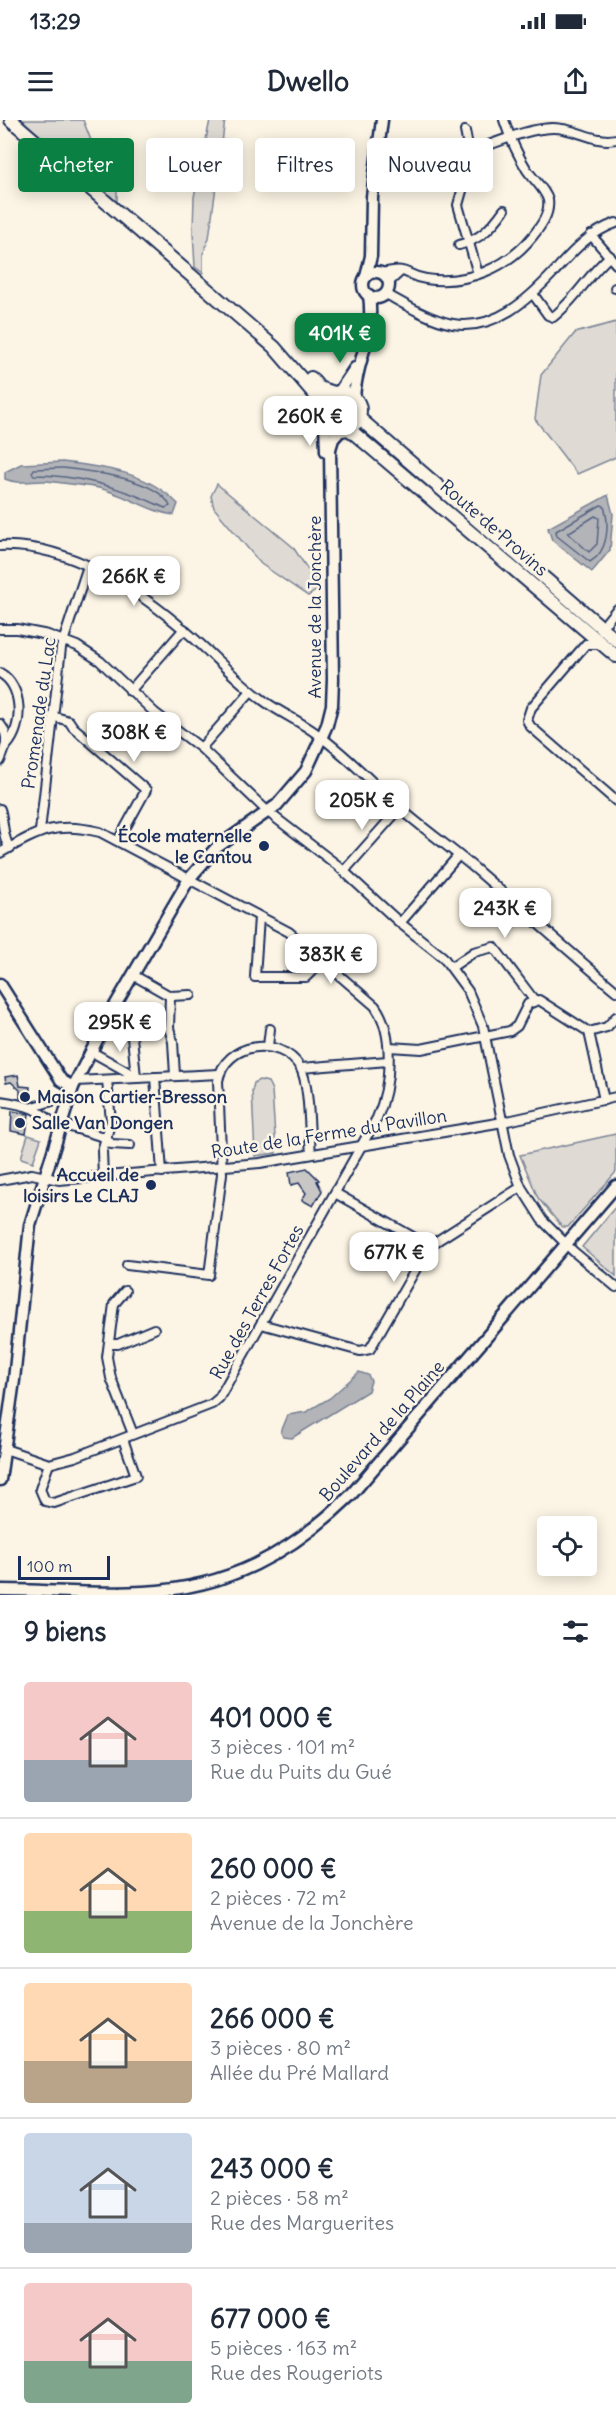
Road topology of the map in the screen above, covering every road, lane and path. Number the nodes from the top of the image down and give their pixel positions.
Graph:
1 (11, 120) edge
2 (382, 120) edge
3 (504, 120) edge
4 (565, 124) edge
5 (465, 131) dead end
6 (509, 137) junction
7 (467, 138) edge
8 (616, 139) edge
9 (493, 142) edge
10 (462, 192) edge
11 (504, 210) dead end
12 (616, 223) edge
13 (591, 235) junction
14 (464, 244) junction
15 (157, 245) junction
16 (370, 256) junction
17 (610, 256) junction
18 (616, 264) edge
19 (478, 274) junction
20 (383, 276) junction
21 (366, 277) junction
22 (533, 294) junction
23 (378, 296) junction
24 (364, 352) junction
25 (337, 393) junction
26 (354, 398) junction
27 (323, 416) junction
28 (359, 418) junction
29 (345, 430) junction
30 (331, 466) junction
31 (0, 546) edge
32 (88, 566) junction
33 (616, 610) edge
34 (607, 621) junction
35 (588, 624) junction
36 (0, 629) edge
37 (184, 629) junction
38 (63, 640) junction
39 (610, 640) edge
40 (586, 644) junction
41 (616, 656) edge
42 (0, 673) edge
43 (130, 691) junction
44 (251, 691) junction
45 (52, 716) junction
46 (0, 724) edge
47 (322, 737) junction
48 (6, 745) junction
49 (201, 748) junction
50 (0, 761) edge
51 (616, 801) edge
52 (400, 808) junction
53 (0, 809) edge
54 (268, 812) junction
55 (2, 820) edge
56 (40, 831) junction
57 (118, 841) junction
58 (10, 848) junction
59 (0, 853) edge
60 (458, 856) junction
61 (344, 871) junction
62 (189, 879) junction
63 (258, 917) junction
64 (400, 924) junction
65 (322, 961) junction
66 (452, 967) junction
67 (133, 975) junction
68 (0, 984) edge
69 (616, 991) edge
70 (191, 994) dead end
71 (170, 996) junction
72 (534, 1000) junction
73 (616, 1017) edge
74 (131, 1027) dead end
75 (270, 1029) dead end
76 (589, 1032) junction
77 (486, 1037) junction
78 (268, 1046) junction
79 (389, 1047) junction
80 (92, 1052) junction
81 (388, 1060) junction
82 (301, 1068) junction
83 (219, 1074) junction
84 (175, 1076) junction
85 (136, 1077) junction
86 (155, 1077) junction
87 (107, 1080) junction
88 (73, 1087) junction
89 (616, 1097) edge
90 (604, 1100) junction
91 (0, 1101) edge
92 (33, 1107) junction
93 (502, 1122) junction
94 (60, 1126) junction
95 (107, 1138) junction
96 (130, 1145) dead end
97 (360, 1145) junction
98 (311, 1154) junction
99 (222, 1167) junction
100 (162, 1172) junction
101 (44, 1177) junction
102 (103, 1177) junction
103 (0, 1180) edge
104 (616, 1186) edge
105 (521, 1187) junction
106 (335, 1193) junction
107 (566, 1244) junction
108 (429, 1246) junction
109 (127, 1265) dead end
110 (616, 1287) edge
111 (125, 1291) dead end
112 (261, 1324) junction
113 (154, 1329) dead end
114 (108, 1344) junction
115 (133, 1434) junction
116 (123, 1439) junction
117 (5, 1449) junction
118 (49, 1464) junction
119 (0, 1480) edge
120 (0, 1590) edge

1 - 15 main road
2 - 16 main road
3 - 6 street
4 - 6 street
4 - 8 street
5 - 7 street
6 - 9 street
6 - 19 street
10 - 14 street
11 - 14 street
12 - 13 street
13 - 17 street
13 - 22 street
14 - 19 street
15 - 25 main road
15 - 27 main road
16 - 20 main road
16 - 21 main road
17 - 18 street
17 - 22 street
19 - 20 street
20 - 21 main road
20 - 23 main road
21 - 23 main road
22 - 23 street
23 - 24 main road
24 - 25 main road
24 - 26 main road
25 - 26 main road
25 - 27 main road
26 - 28 main road
27 - 29 main road
27 - 30 main road
28 - 29 main road
28 - 35 main road, Route de Provins
29 - 30 main road
29 - 35 main road, Route de Provins
30 - 47 main road, Avenue de la Jonchère
31 - 32 street
32 - 37 street
32 - 38 street, Promenade du Lac
33 - 34 street
34 - 35 street
34 - 39 street
35 - 39 main road, Route de Provins
35 - 40 street
36 - 38 street
37 - 43 street
37 - 44 street
38 - 43 street
38 - 45 street, Promenade du Lac
39 - 40 street
39 - 41 main road, Route de Provins
40 - 51 street
42 - 48 street
43 - 49 street
44 - 47 street
44 - 49 street
45 - 56 street, Promenade du Lac
45 - 57 street
46 - 48 street
47 - 52 street
47 - 54 main road, Avenue de la Jonchère
48 - 50 street
49 - 54 street
52 - 60 street
52 - 61 street
53 - 55 street
54 - 61 street
54 - 62 main road, Avenue de la Jonchère
55 - 58 street
56 - 57 street, Rue des Terres Fortes
56 - 58 street
57 - 62 street, Rue des Terres Fortes
58 - 59 street
60 - 64 street
60 - 69 street
61 - 64 street
62 - 63 street, Rue des Terres Fortes
62 - 67 main road, Avenue de la Jonchère
63 - 65 street, Rue des Terres Fortes
63 - 65 street
64 - 66 street
65 - 79 street, Rue des Terres Fortes
66 - 72 street
66 - 77 street
67 - 71 street
67 - 80 main road, Avenue de la Jonchère
68 - 88 main road
70 - 71 street
71 - 84 street
72 - 76 street
72 - 77 street
73 - 76 street
74 - 85 street
75 - 78 street
76 - 90 street
77 - 79 street
77 - 93 street
78 - 82 street
78 - 83 street
79 - 81 street, Rue des Terres Fortes
80 - 85 street
80 - 88 main road, Avenue de la Jonchère
81 - 82 street
81 - 97 street, Rue des Terres Fortes
82 - 98 street
83 - 84 street
83 - 99 street
84 - 86 street
85 - 86 street
85 - 87 street
86 - 100 street
87 - 88 street
87 - 95 street
88 - 92 street
88 - 94 main road, Avenue de la Jonchère
89 - 90 street, Route de la Ferme du Pavillon
90 - 93 street, Route de la Ferme du Pavillon
91 - 92 street
92 - 94 street
93 - 97 street, Route de la Ferme du Pavillon
93 - 105 street
94 - 95 street
94 - 101 main road, Avenue de la Jonchère
95 - 96 street
95 - 102 street
97 - 98 street, Route de la Ferme du Pavillon
97 - 106 street, Rue des Terres Fortes
98 - 99 street, Route de la Ferme du Pavillon
99 - 100 street, Route de la Ferme du Pavillon
99 - 109 street
100 - 102 street, Route de la Ferme du Pavillon
101 - 102 street, Route de la Ferme du Pavillon
101 - 103 street, Route de la Ferme du Pavillon
101 - 117 main road, Avenue de la Jonchère
104 - 107 main road, Boulevard de la Plaine
105 - 107 street
105 - 108 street
106 - 108 street
106 - 112 street, Rue des Terres Fortes
107 - 110 street
107 - 120 main road, Boulevard de la Plaine
108 - 112 street
111 - 114 street
112 - 115 street, Rue des Terres Fortes
113 - 114 street
114 - 115 street
115 - 116 street, Rue des Terres Fortes
116 - 118 street, Rue des Terres Fortes
116 - 118 street
117 - 118 street
117 - 119 main road, Avenue de la Jonchère

